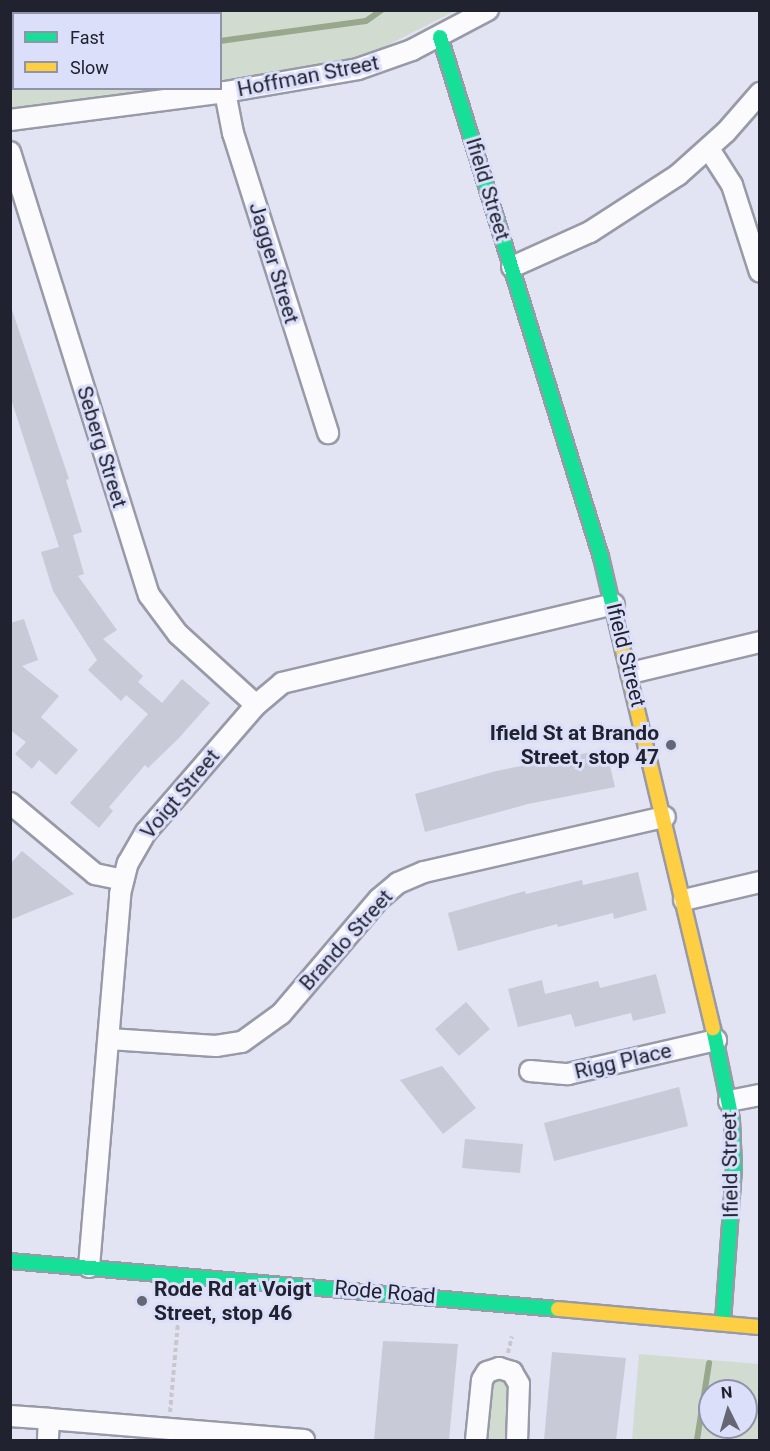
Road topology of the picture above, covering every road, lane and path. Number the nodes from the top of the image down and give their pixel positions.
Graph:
1 (488, 10) edge
2 (440, 37) junction
3 (225, 92) junction
4 (759, 93) edge
5 (10, 120) edge
6 (709, 149) junction
7 (10, 152) edge
8 (512, 267) junction
9 (759, 272) edge
10 (328, 433) dead end
11 (614, 604) junction
12 (759, 642) edge
13 (631, 673) junction
14 (256, 705) junction
15 (10, 803) edge
16 (664, 817) junction
17 (123, 879) junction
18 (759, 882) edge
19 (684, 900) junction
20 (109, 1039) junction
21 (716, 1040) junction
22 (530, 1071) dead end
23 (759, 1095) edge
24 (729, 1101) junction
25 (10, 1261) edge
26 (89, 1267) junction
27 (179, 1311) dead end
28 (723, 1323) junction
29 (759, 1327) edge
30 (10, 1416) edge
31 (49, 1419) junction
32 (169, 1430) junction
33 (48, 1440) edge
34 (304, 1440) edge
35 (476, 1440) edge
36 (518, 1440) edge

1 - 2 street, Hoffman Street
2 - 3 street, Hoffman Street
2 - 8 street, Ifield Street
3 - 5 street, Hoffman Street
3 - 10 street, Jagger Street
4 - 6 street
6 - 8 street
6 - 9 street
7 - 14 street, Seberg Street
8 - 11 street, Ifield Street
11 - 13 street, Ifield Street
11 - 14 street, Voigt Street
12 - 13 street
13 - 16 street, Ifield Street
14 - 17 street, Voigt Street
15 - 17 street
16 - 19 street, Ifield Street
16 - 20 street, Brando Street
17 - 20 street, Voigt Street
18 - 19 street
19 - 21 street, Ifield Street
20 - 26 street, Voigt Street
21 - 22 street, Rigg Place
21 - 24 street, Ifield Street
23 - 24 street
24 - 28 street, Ifield Street
25 - 26 street, Rode Road
26 - 28 street, Rode Road
27 - 32 path
28 - 29 street, Rode Road
30 - 31 street
31 - 32 street
31 - 33 street
32 - 34 street
35 - 36 street

